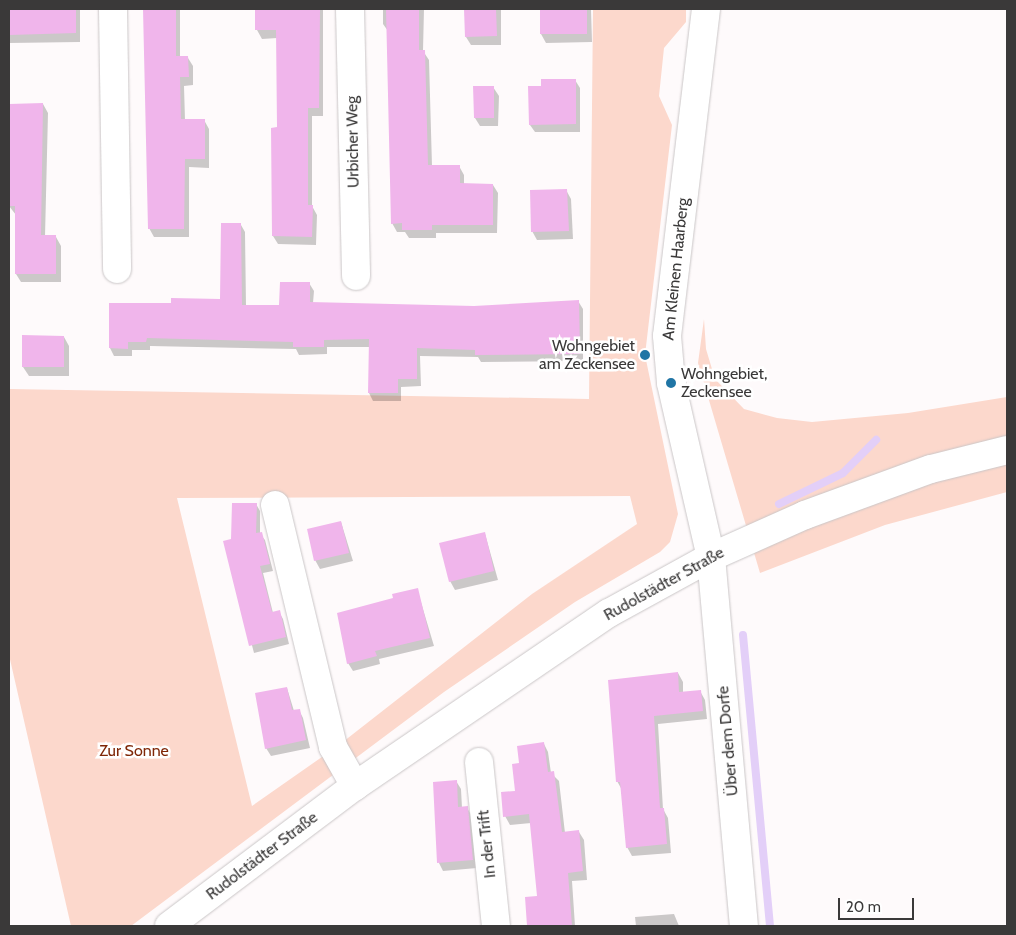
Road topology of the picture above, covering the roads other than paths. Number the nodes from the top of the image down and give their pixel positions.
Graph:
1 (113, 9) edge
2 (350, 9) edge
3 (706, 9) edge
4 (117, 269) dead end
5 (356, 276) dead end
6 (1007, 450) edge
7 (275, 505) dead end
8 (712, 557) junction
9 (479, 762) dead end
10 (355, 786) junction
11 (169, 926) edge
12 (496, 926) edge
13 (744, 926) edge

1 - 4 street
2 - 5 street, Urbicher Weg
3 - 8 street, Am Kleinen Haarberg
6 - 8 street, Rudolstädter Straße
7 - 10 street
8 - 10 street, Rudolstädter Straße
8 - 13 street, Über dem Dorfe
9 - 12 street, In der Trift
10 - 11 street, Rudolstädter Straße

